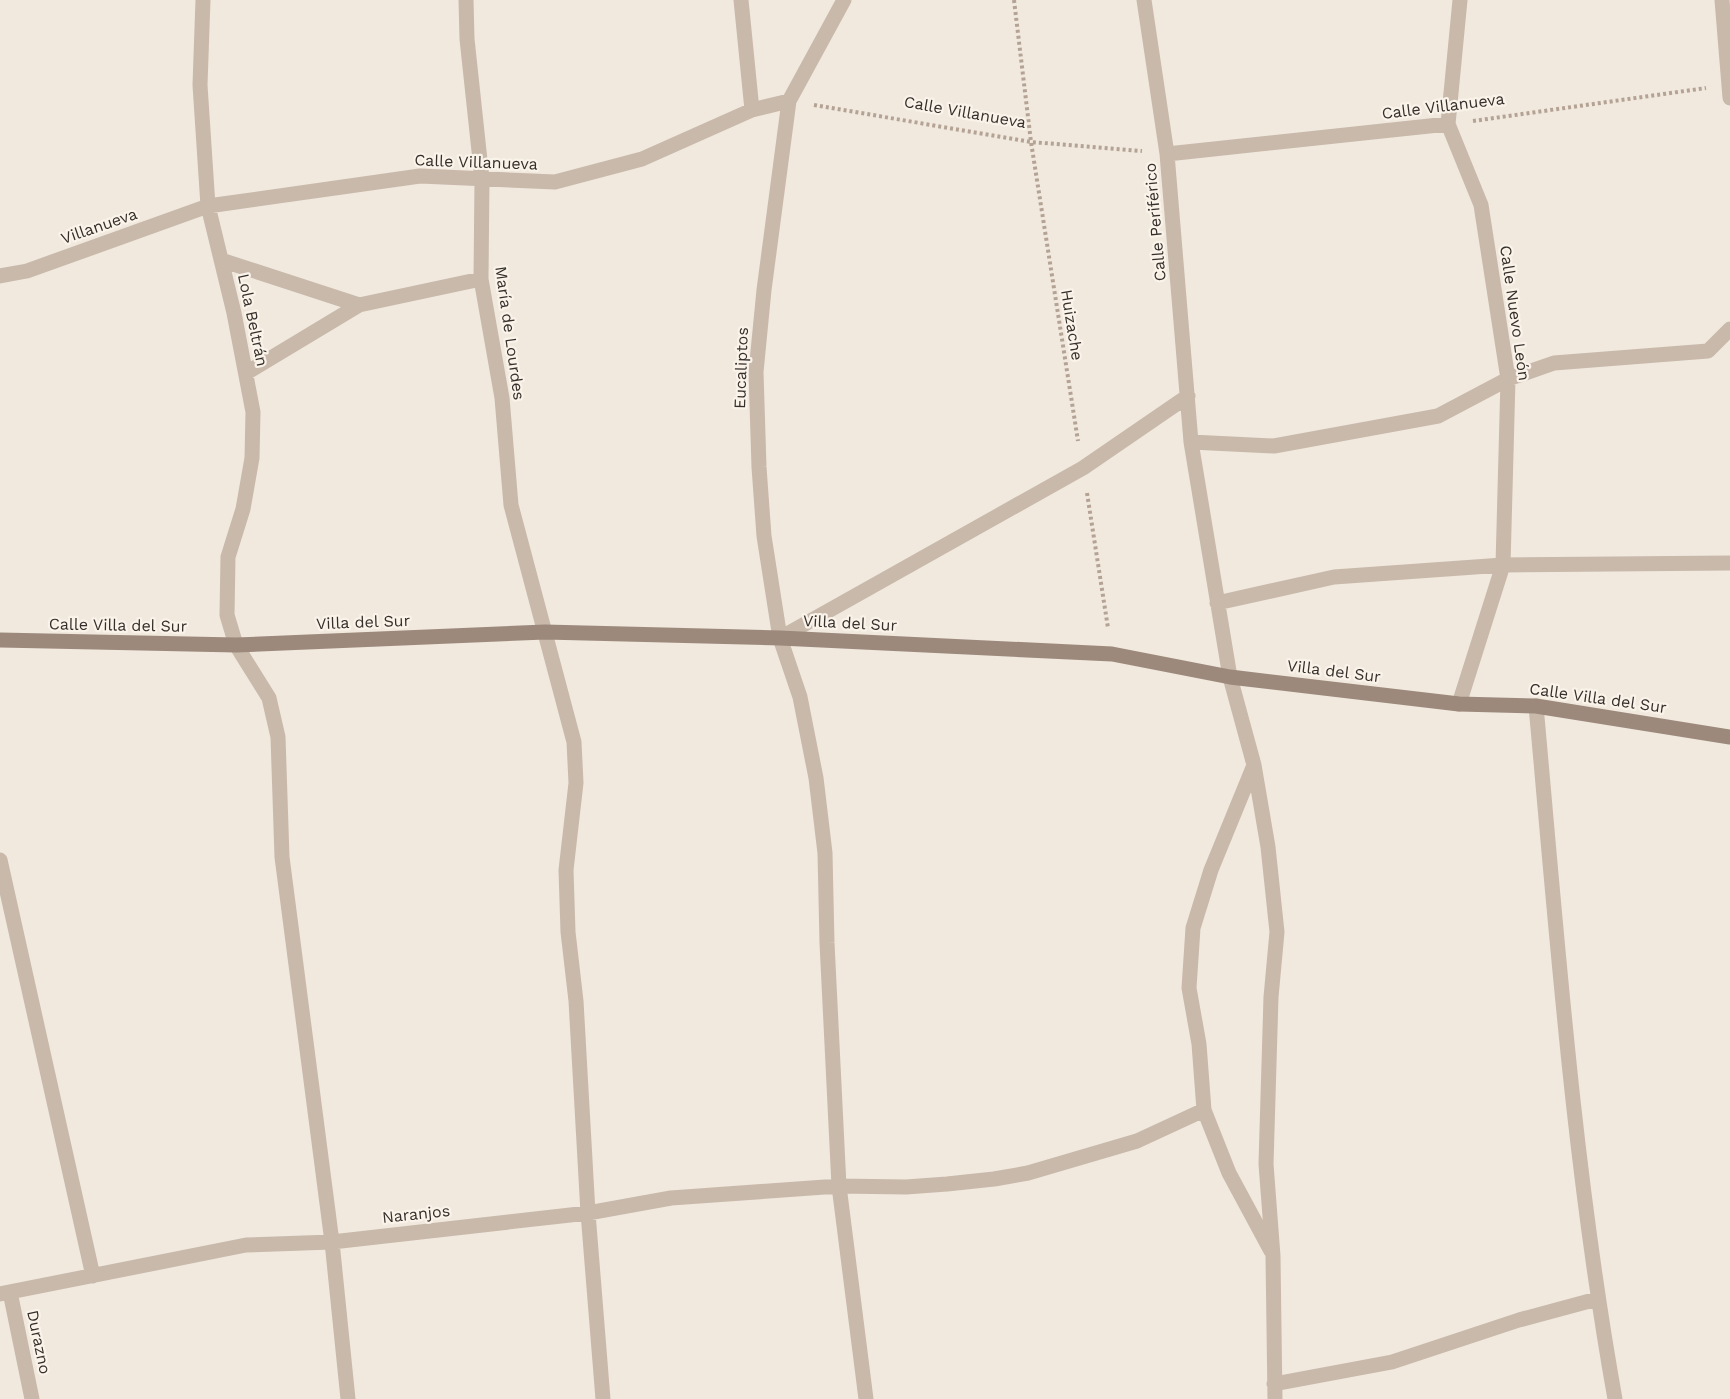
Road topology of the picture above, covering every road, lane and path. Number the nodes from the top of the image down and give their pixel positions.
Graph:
1 (203, 0) edge
2 (466, 0) edge
3 (741, 0) edge
4 (844, 0) edge
5 (1014, 0) edge
6 (1144, 0) edge
7 (1460, 0) edge
8 (1722, 0) edge
9 (1729, 91) edge
10 (789, 101) junction
11 (752, 110) junction
12 (1448, 124) junction
13 (1031, 142) junction
14 (1167, 154) junction
15 (482, 179) junction
16 (208, 206) junction
17 (221, 260) junction
18 (0, 276) edge
19 (481, 279) junction
20 (359, 305) junction
21 (1730, 329) edge
22 (246, 373) junction
23 (1508, 379) junction
24 (1188, 396) junction
25 (1191, 442) junction
26 (1083, 468) junction
27 (1730, 563) edge
28 (1503, 565) junction
29 (1217, 603) junction
30 (545, 632) junction
31 (780, 638) junction
32 (0, 640) edge
33 (236, 645) junction
34 (1112, 654) junction
35 (1230, 677) junction
36 (1459, 704) junction
37 (1536, 706) junction
38 (1730, 737) edge
39 (1254, 765) junction
40 (0, 860) edge
41 (1204, 1110) junction
42 (839, 1186) junction
43 (588, 1213) junction
44 (332, 1242) junction
45 (1274, 1256) junction
46 (93, 1276) junction
47 (5, 1293) edge
48 (1597, 1299) junction
49 (1274, 1391) edge
50 (32, 1399) edge
51 (348, 1399) edge
52 (603, 1399) edge
53 (866, 1399) edge
54 (1615, 1399) edge

1 - 16 street, Lola Beltrán
2 - 15 street, María de Lourdes
3 - 11 street
4 - 10 street
5 - 13 path, Huizache
6 - 14 street, Calle Periférico
7 - 12 street, Calle Nuevo León
8 - 9 street
9 - 12 path, Calle Villanueva
10 - 11 street, Calle Villanueva
10 - 13 path, Calle Villanueva
10 - 31 street, Eucaliptos
11 - 15 street, Calle Villanueva
12 - 14 street, Calle Villanueva
12 - 23 street, Calle Nuevo León
13 - 14 path, Calle Villanueva
13 - 26 path, Huizache
14 - 24 street, Calle Periférico
15 - 16 street, Calle Villanueva
15 - 19 street, María de Lourdes
16 - 17 street, Lola Beltrán
16 - 18 street, Villanueva
17 - 20 street
17 - 22 street, Lola Beltrán
19 - 20 street
19 - 30 street, María de Lourdes
20 - 22 street
21 - 23 street
22 - 33 street, Lola Beltrán
23 - 25 street
23 - 28 street, Calle Nuevo León
24 - 25 street, Calle Periférico
24 - 26 street
25 - 29 street, Calle Periférico
26 - 31 street
26 - 34 path, Huizache
27 - 28 street
28 - 29 street
28 - 36 street, Calle Nuevo León
29 - 35 street, Calle Periférico
30 - 31 street, Villa del Sur
30 - 33 street, Villa del Sur
30 - 43 street, María de Lourdes
31 - 34 street, Villa del Sur
31 - 42 street, Eucaliptos
32 - 33 street, Calle Villa del Sur
33 - 44 street, Lola Beltrán
34 - 35 street, Villa del Sur
35 - 36 street, Villa del Sur
35 - 39 street, Calle Periférico
36 - 37 street, Calle Villa del Sur
37 - 38 street, Calle Villa del Sur
37 - 48 street
39 - 41 street
39 - 45 street, Calle Periférico
40 - 46 street
41 - 42 street, Naranjos
41 - 45 street
42 - 43 street, Naranjos
42 - 53 street, Eucaliptos
43 - 44 street, Naranjos
43 - 52 street, María de Lourdes
44 - 46 street, Naranjos
44 - 51 street, Lola Beltrán
45 - 49 street, Calle Periférico
46 - 47 street, Naranjos
47 - 50 street, Durazno
48 - 49 street
48 - 54 street

